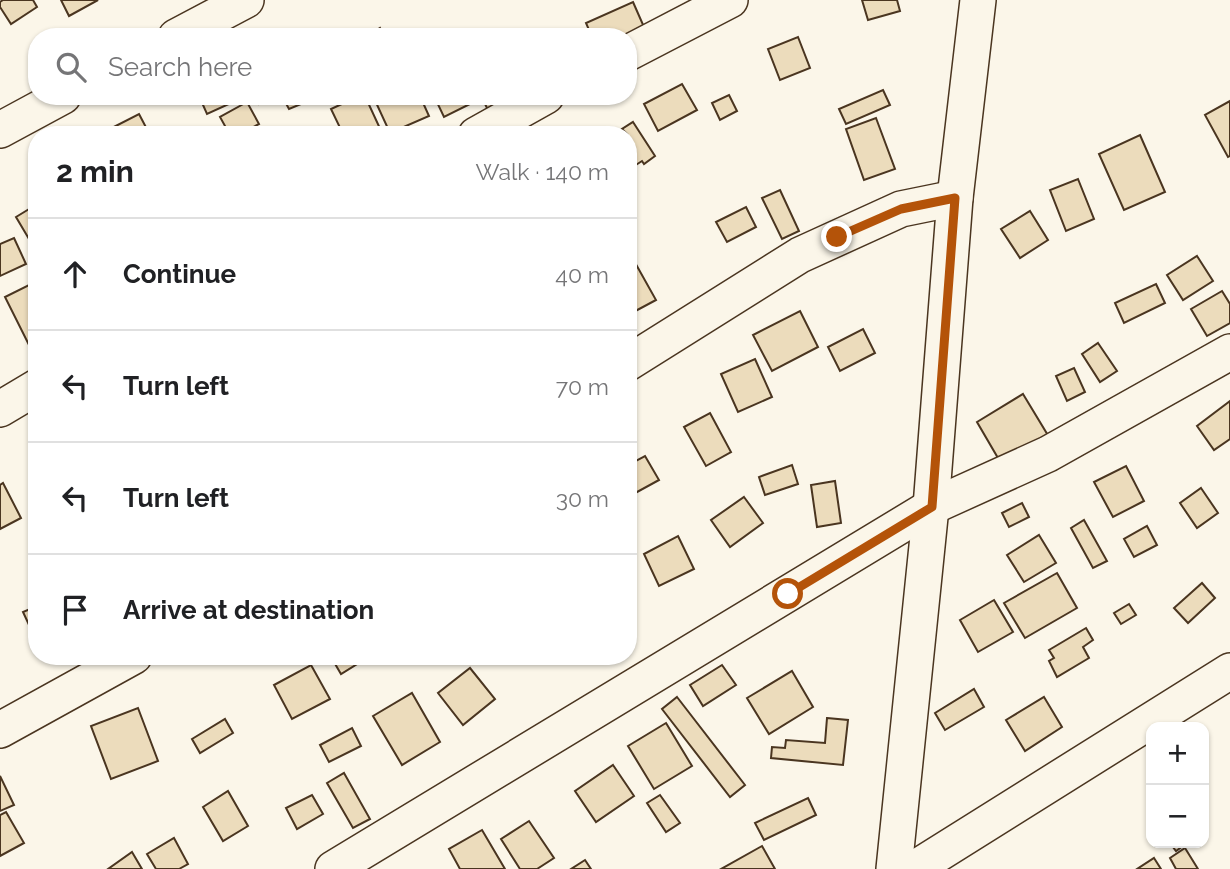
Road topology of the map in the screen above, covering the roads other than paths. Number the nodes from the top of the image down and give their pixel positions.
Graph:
1 (246, 0) edge
2 (730, 0) edge
3 (978, 0) edge
4 (193, 28) edge
5 (637, 48) edge
6 (46, 105) edge
7 (530, 105) edge
8 (492, 126) edge
9 (0, 130) edge
10 (955, 198) junction
11 (1230, 352) edge
12 (637, 357) edge
13 (28, 392) edge
14 (0, 409) edge
15 (932, 507) junction
16 (118, 665) edge
17 (1230, 671) edge
18 (0, 730) edge
19 (333, 869) edge
20 (894, 869) edge
21 (914, 869) edge

1 - 4 street
2 - 5 street
3 - 10 street
6 - 9 street
7 - 8 street
10 - 12 street
10 - 15 street
11 - 15 street
13 - 14 street
15 - 19 street
15 - 20 street
16 - 18 street
17 - 21 street

